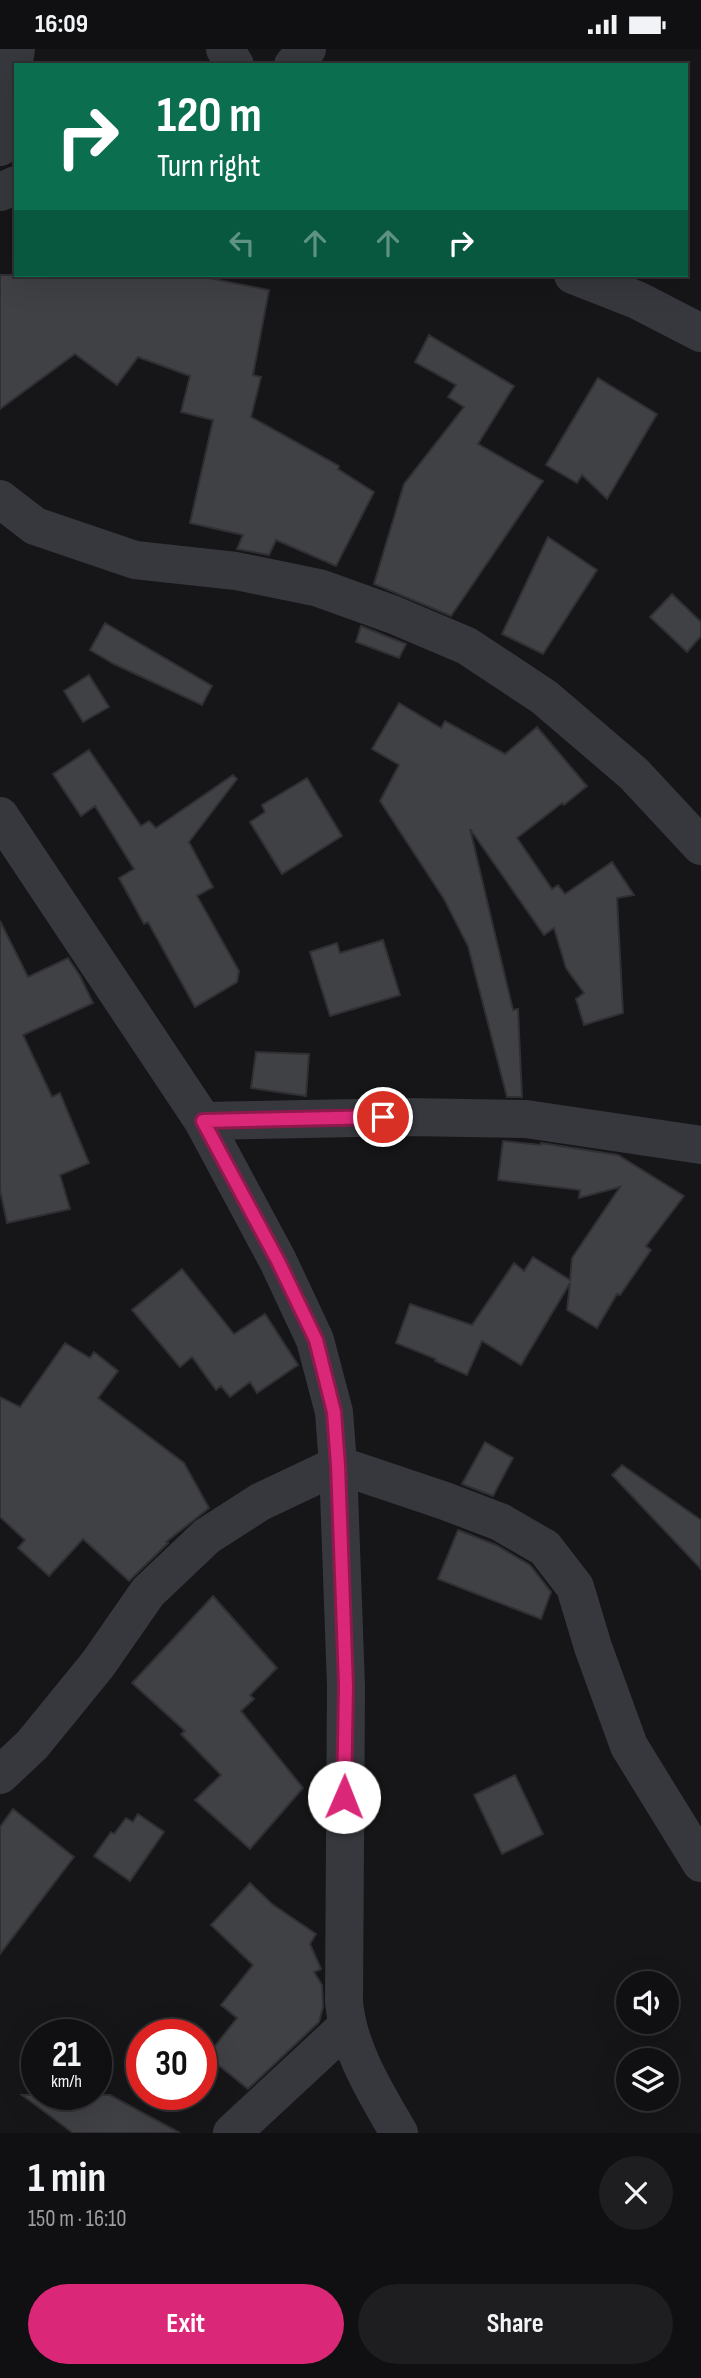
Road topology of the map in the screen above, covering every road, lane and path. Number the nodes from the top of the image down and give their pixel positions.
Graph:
1 (16, 49) edge
2 (307, 49) edge
3 (295, 63) edge
4 (0, 147) edge
5 (578, 277) edge
6 (701, 333) edge
7 (0, 499) edge
8 (0, 816) edge
9 (701, 846) edge
10 (203, 1121) junction
11 (701, 1145) edge
12 (338, 1465) junction
13 (0, 1775) edge
14 (701, 1863) edge
15 (346, 2027) junction
16 (232, 2133) edge
17 (399, 2133) edge

1 - 4 street
2 - 3 street
5 - 6 street
7 - 9 street
8 - 10 street
10 - 11 street
10 - 12 street
12 - 13 street
12 - 14 street
12 - 15 street
15 - 16 street
15 - 17 street

